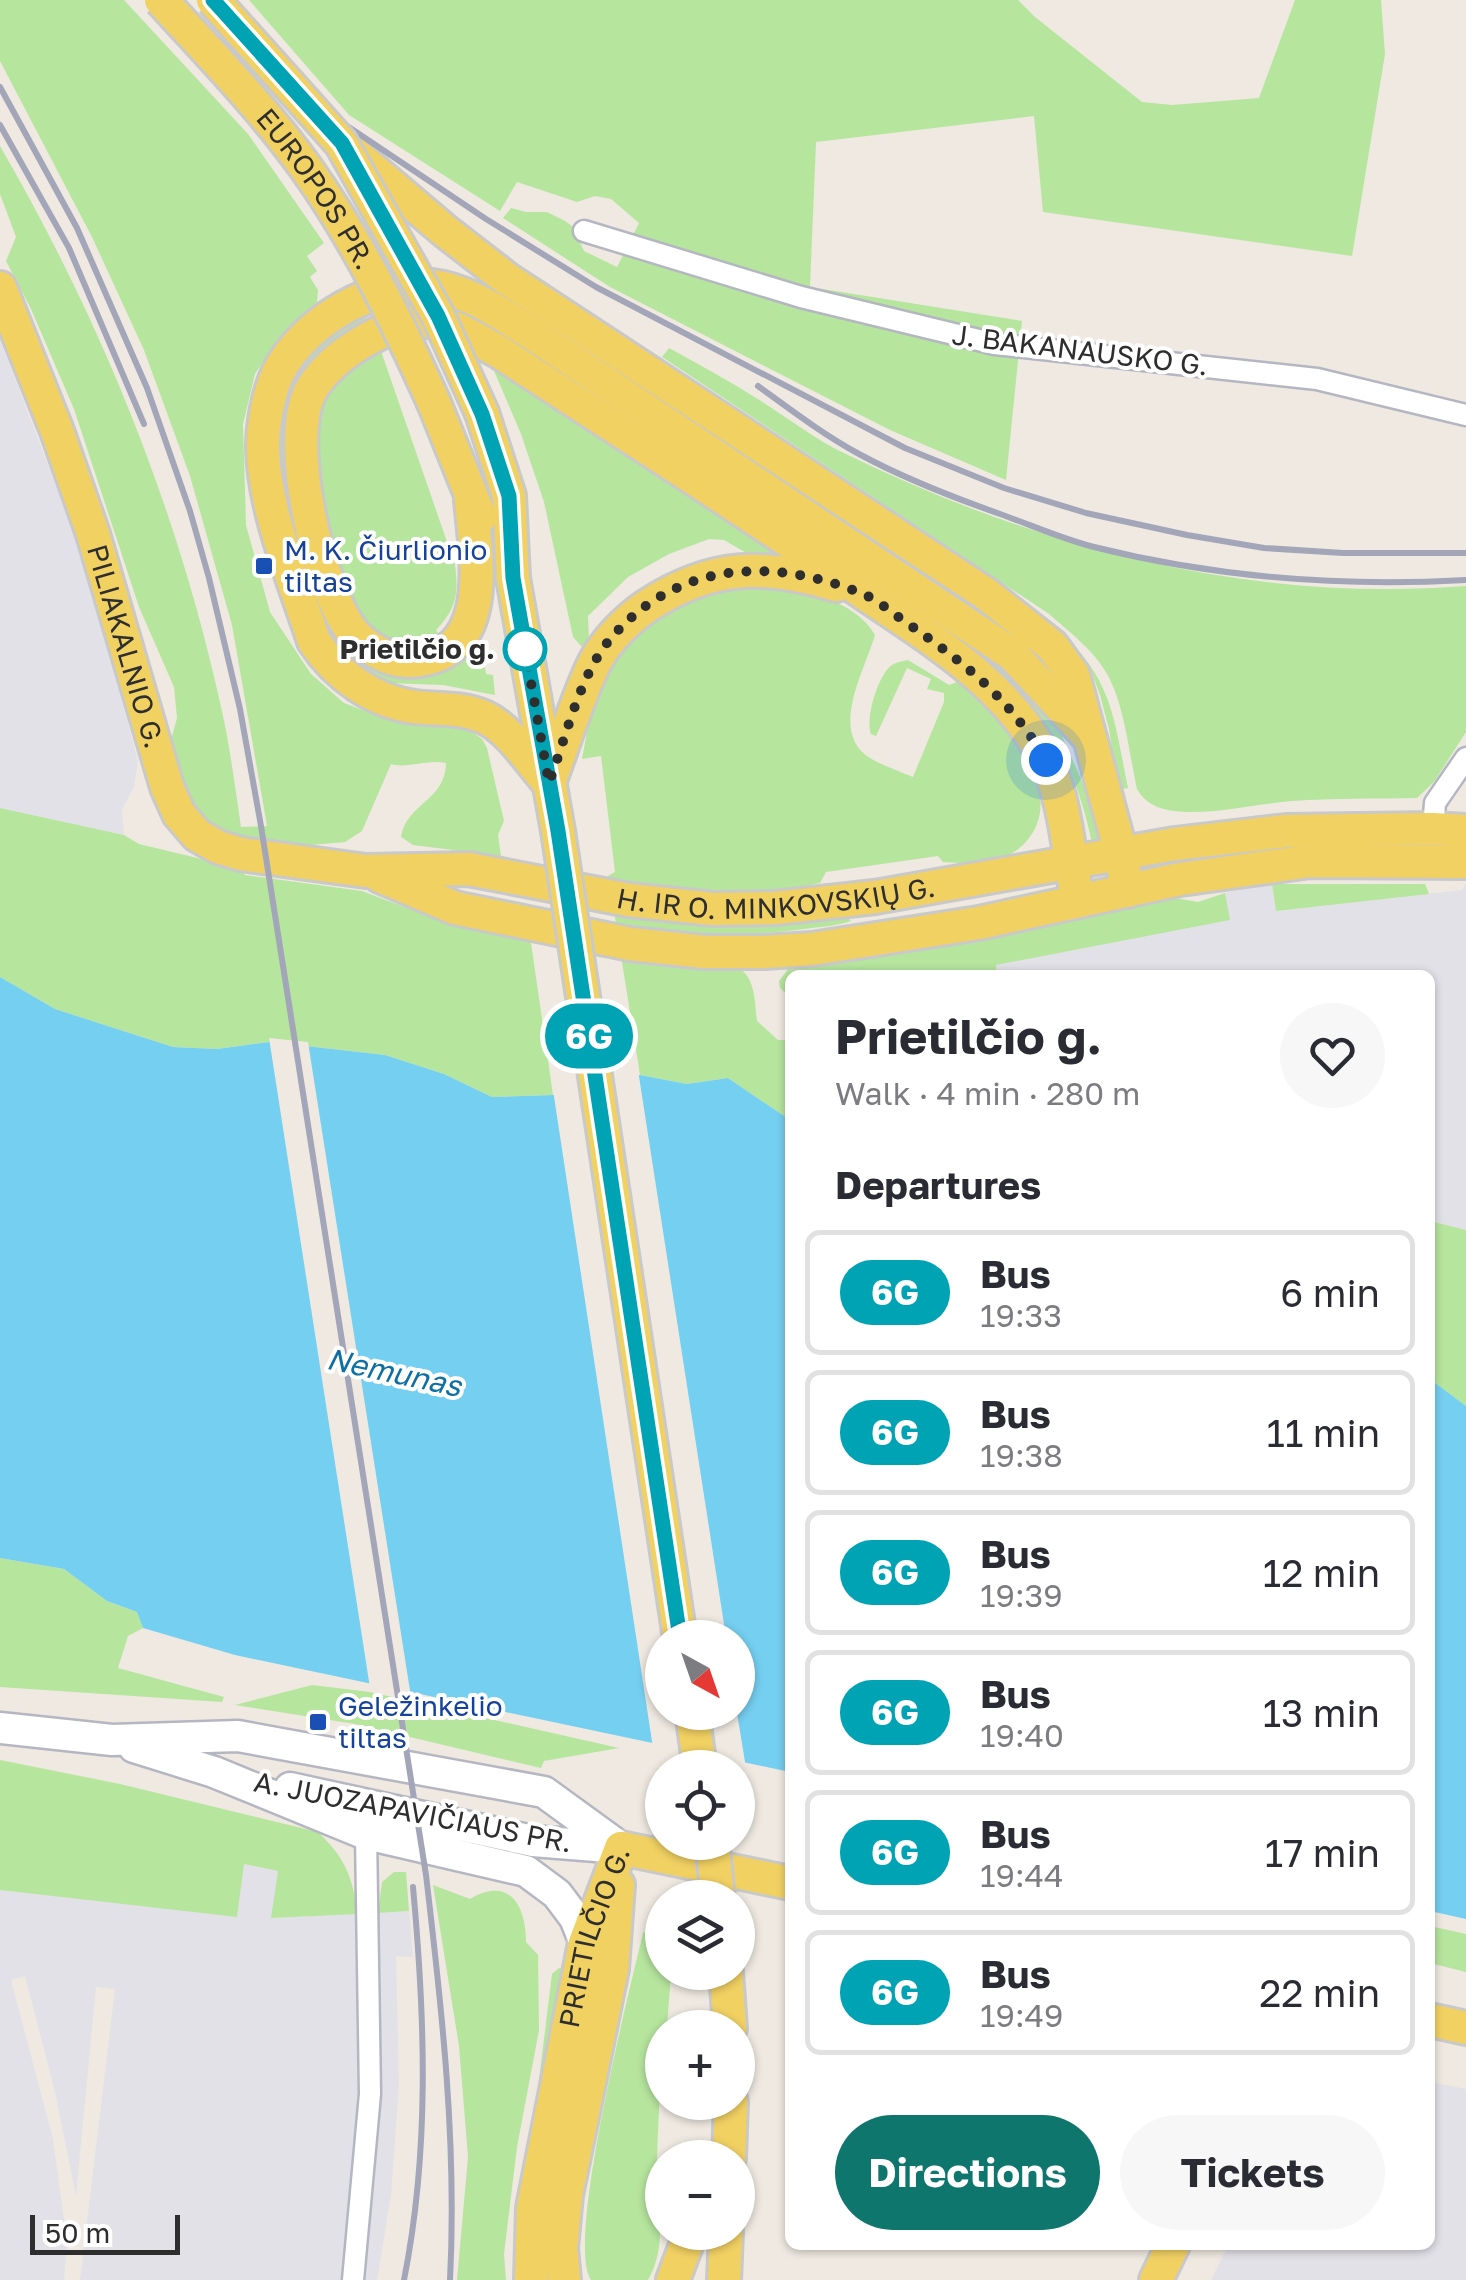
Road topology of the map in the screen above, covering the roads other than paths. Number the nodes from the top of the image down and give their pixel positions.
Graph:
1 (161, 0) edge
2 (213, 0) edge
3 (342, 143) junction
4 (584, 230) dead end
5 (0, 288) edge
6 (1466, 414) edge
7 (471, 500) junction
8 (513, 578) junction
9 (866, 594) junction
10 (1088, 736) junction
11 (1466, 758) edge
12 (549, 783) junction
13 (1432, 829) junction
14 (1466, 832) edge
15 (1121, 853) junction
16 (1069, 862) junction
17 (1466, 862) edge
18 (366, 871) junction
19 (1127, 891) junction
20 (1078, 902) junction
21 (677, 1620) edge
22 (0, 1728) edge
23 (112, 1740) junction
24 (214, 1772) junction
25 (366, 1834) junction
26 (621, 1848) junction
27 (785, 1882) edge
28 (585, 1944) junction
29 (1435, 2021) edge
30 (1466, 2028) edge
31 (684, 2250) edge
32 (725, 2250) edge
33 (1171, 2250) edge
34 (353, 2280) edge
35 (531, 2280) edge
36 (564, 2280) edge
37 (673, 2280) edge
38 (724, 2280) edge
39 (1156, 2280) edge

1 - 7 main road, EUROPOS PR., bridge
2 - 3 main road, EUROPOS PR., bridge
3 - 8 main road, EUROPOS PR., bridge
3 - 10 main road
4 - 6 street, J. BAKANAUSKO G.
5 - 18 main road, PILIAKALNIO G.
7 - 8 main road
7 - 9 main road
8 - 12 main road
9 - 12 main road
9 - 16 main road
10 - 12 main road
10 - 15 main road
11 - 13 street
12 - 21 main road, bridge
13 - 14 main road, H. IR O. MINKOVSKIŲ G.
13 - 15 main road, H. IR O. MINKOVSKIŲ G.
15 - 16 main road, H. IR O. MINKOVSKIŲ G.
15 - 19 main road
16 - 18 main road, H. IR O. MINKOVSKIŲ G.
16 - 20 main road
17 - 19 main road, H. IR O. MINKOVSKIŲ G.
18 - 20 main road, H. IR O. MINKOVSKIŲ G.
19 - 20 main road, H. IR O. MINKOVSKIŲ G.
22 - 23 main road, A. JUOZAPAVIČIAUS PR.
23 - 24 main road, A. JUOZAPAVIČIAUS PR.
23 - 26 main road, A. JUOZAPAVIČIAUS PR.
24 - 25 main road, A. JUOZAPAVIČIAUS PR.
24 - 26 main road, A. JUOZAPAVIČIAUS PR.
25 - 28 main road, A. JUOZAPAVIČIAUS PR.
25 - 34 street
26 - 27 main road
26 - 28 main road, PRIETILČIO G.
26 - 36 main road, PRIETILČIO G.
28 - 35 main road, PRIETILČIO G.
29 - 30 main road
31 - 37 main road
32 - 38 main road
33 - 39 main road

